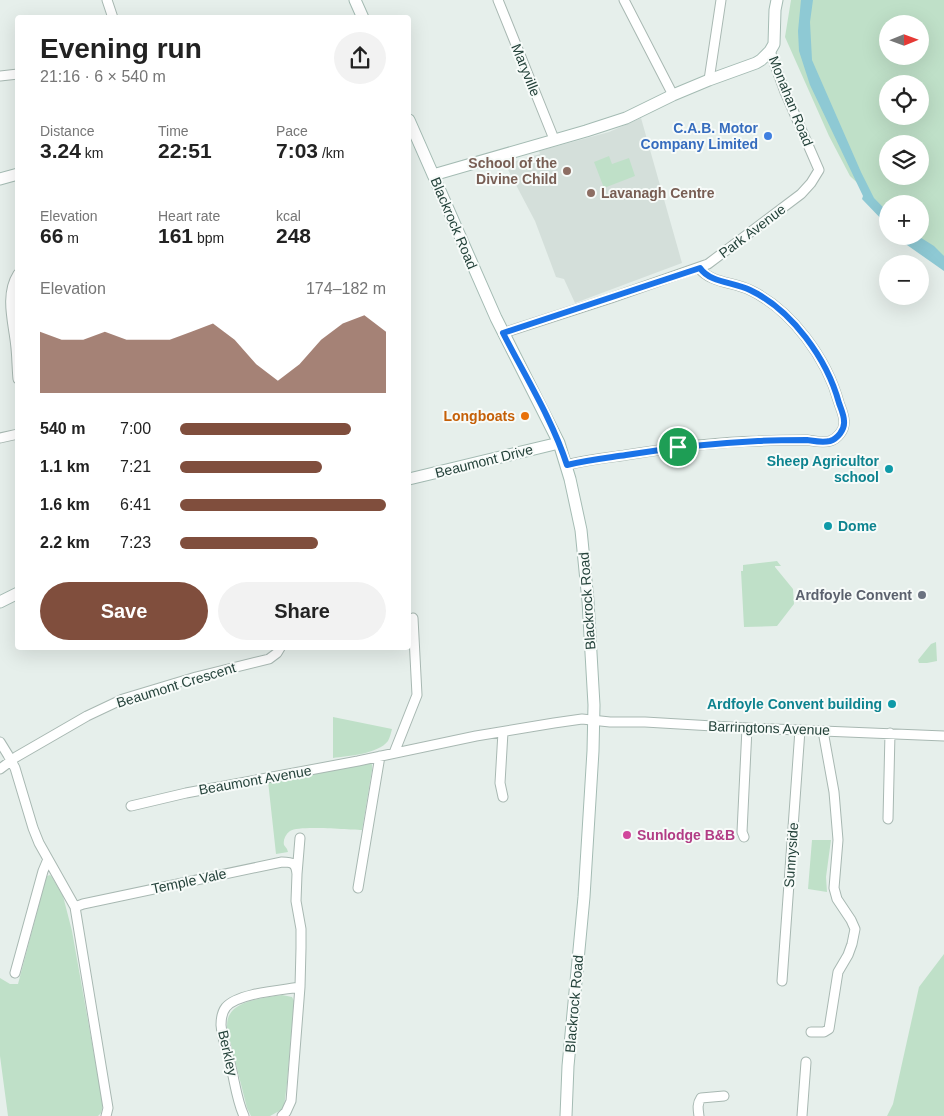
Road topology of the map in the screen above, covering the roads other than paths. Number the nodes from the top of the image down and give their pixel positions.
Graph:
1 (106, 0) edge
2 (355, 0) edge
3 (498, 0) edge
4 (624, 0) edge
5 (720, 0) edge
6 (777, 0) edge
7 (112, 15) edge
8 (362, 15) edge
9 (770, 52) junction
10 (15, 74) edge
11 (0, 76) edge
12 (709, 80) junction
13 (673, 95) junction
14 (411, 125) edge
15 (554, 140) junction
16 (819, 170) joint
17 (15, 175) edge
18 (433, 175) junction
19 (0, 179) edge
20 (700, 268) junction
21 (15, 279) edge
22 (503, 333) junction
23 (15, 336) edge
24 (15, 435) edge
25 (0, 438) edge
26 (559, 443) junction
27 (567, 465) junction
28 (411, 479) edge
29 (15, 594) edge
30 (0, 602) edge
31 (413, 618) dead end
32 (279, 650) edge
33 (594, 720) junction
34 (747, 728) junction
35 (800, 730) junction
36 (823, 731) junction
37 (503, 732) junction
38 (890, 733) junction
39 (944, 736) edge
40 (0, 742) edge
41 (394, 753) junction
42 (380, 756) junction
43 (12, 760) junction
44 (0, 769) edge
45 (503, 797) dead end
46 (131, 806) dead end
47 (888, 819) dead end
48 (744, 837) dead end
49 (300, 838) dead end
50 (48, 859) junction
51 (297, 874) junction
52 (358, 888) dead end
53 (75, 907) junction
54 (15, 973) dead end
55 (782, 981) dead end
56 (300, 987) junction
57 (811, 1032) dead end
58 (806, 1062) dead end
59 (724, 1096) dead end
60 (106, 1116) edge
61 (244, 1116) edge
62 (282, 1116) edge
63 (566, 1116) edge
64 (699, 1116) edge
65 (802, 1116) edge

1 - 7 street
2 - 8 street
3 - 15 street, Maryville
4 - 13 street
5 - 12 street
6 - 9 street, Monahan Road
9 - 12 street
9 - 16 street, Monahan Road
10 - 11 street
12 - 13 street
13 - 15 street
14 - 18 street, Blackrock Road
15 - 18 street
16 - 20 street, Park Avenue
17 - 19 street
18 - 22 street, Blackrock Road
20 - 22 street, Park Avenue
20 - 27 street
21 - 23 street
22 - 26 street, Blackrock Road
24 - 25 street
26 - 27 street, Blackrock Road
26 - 28 street, Beaumont Drive
27 - 33 street, Blackrock Road
29 - 30 street
31 - 41 street
32 - 43 street, Beaumont Crescent
33 - 34 street, Barringtons Avenue
33 - 37 street, Beaumont Avenue
33 - 63 street, Blackrock Road
34 - 35 street, Barringtons Avenue
34 - 48 street
35 - 36 street, Barringtons Avenue
35 - 55 street, Sunnyside
36 - 38 street, Barringtons Avenue
36 - 57 street
37 - 41 street, Beaumont Avenue
37 - 45 street
38 - 39 street, Barringtons Avenue
38 - 47 street
40 - 43 street
41 - 42 street, Beaumont Avenue
42 - 46 street, Beaumont Avenue
42 - 52 street
43 - 44 street, Beaumont Crescent
43 - 50 street
49 - 51 street
50 - 53 street
50 - 54 street
51 - 53 street, Temple Vale
51 - 56 street
53 - 60 street
56 - 61 street, Berkley
56 - 62 street
58 - 65 street
59 - 64 street

